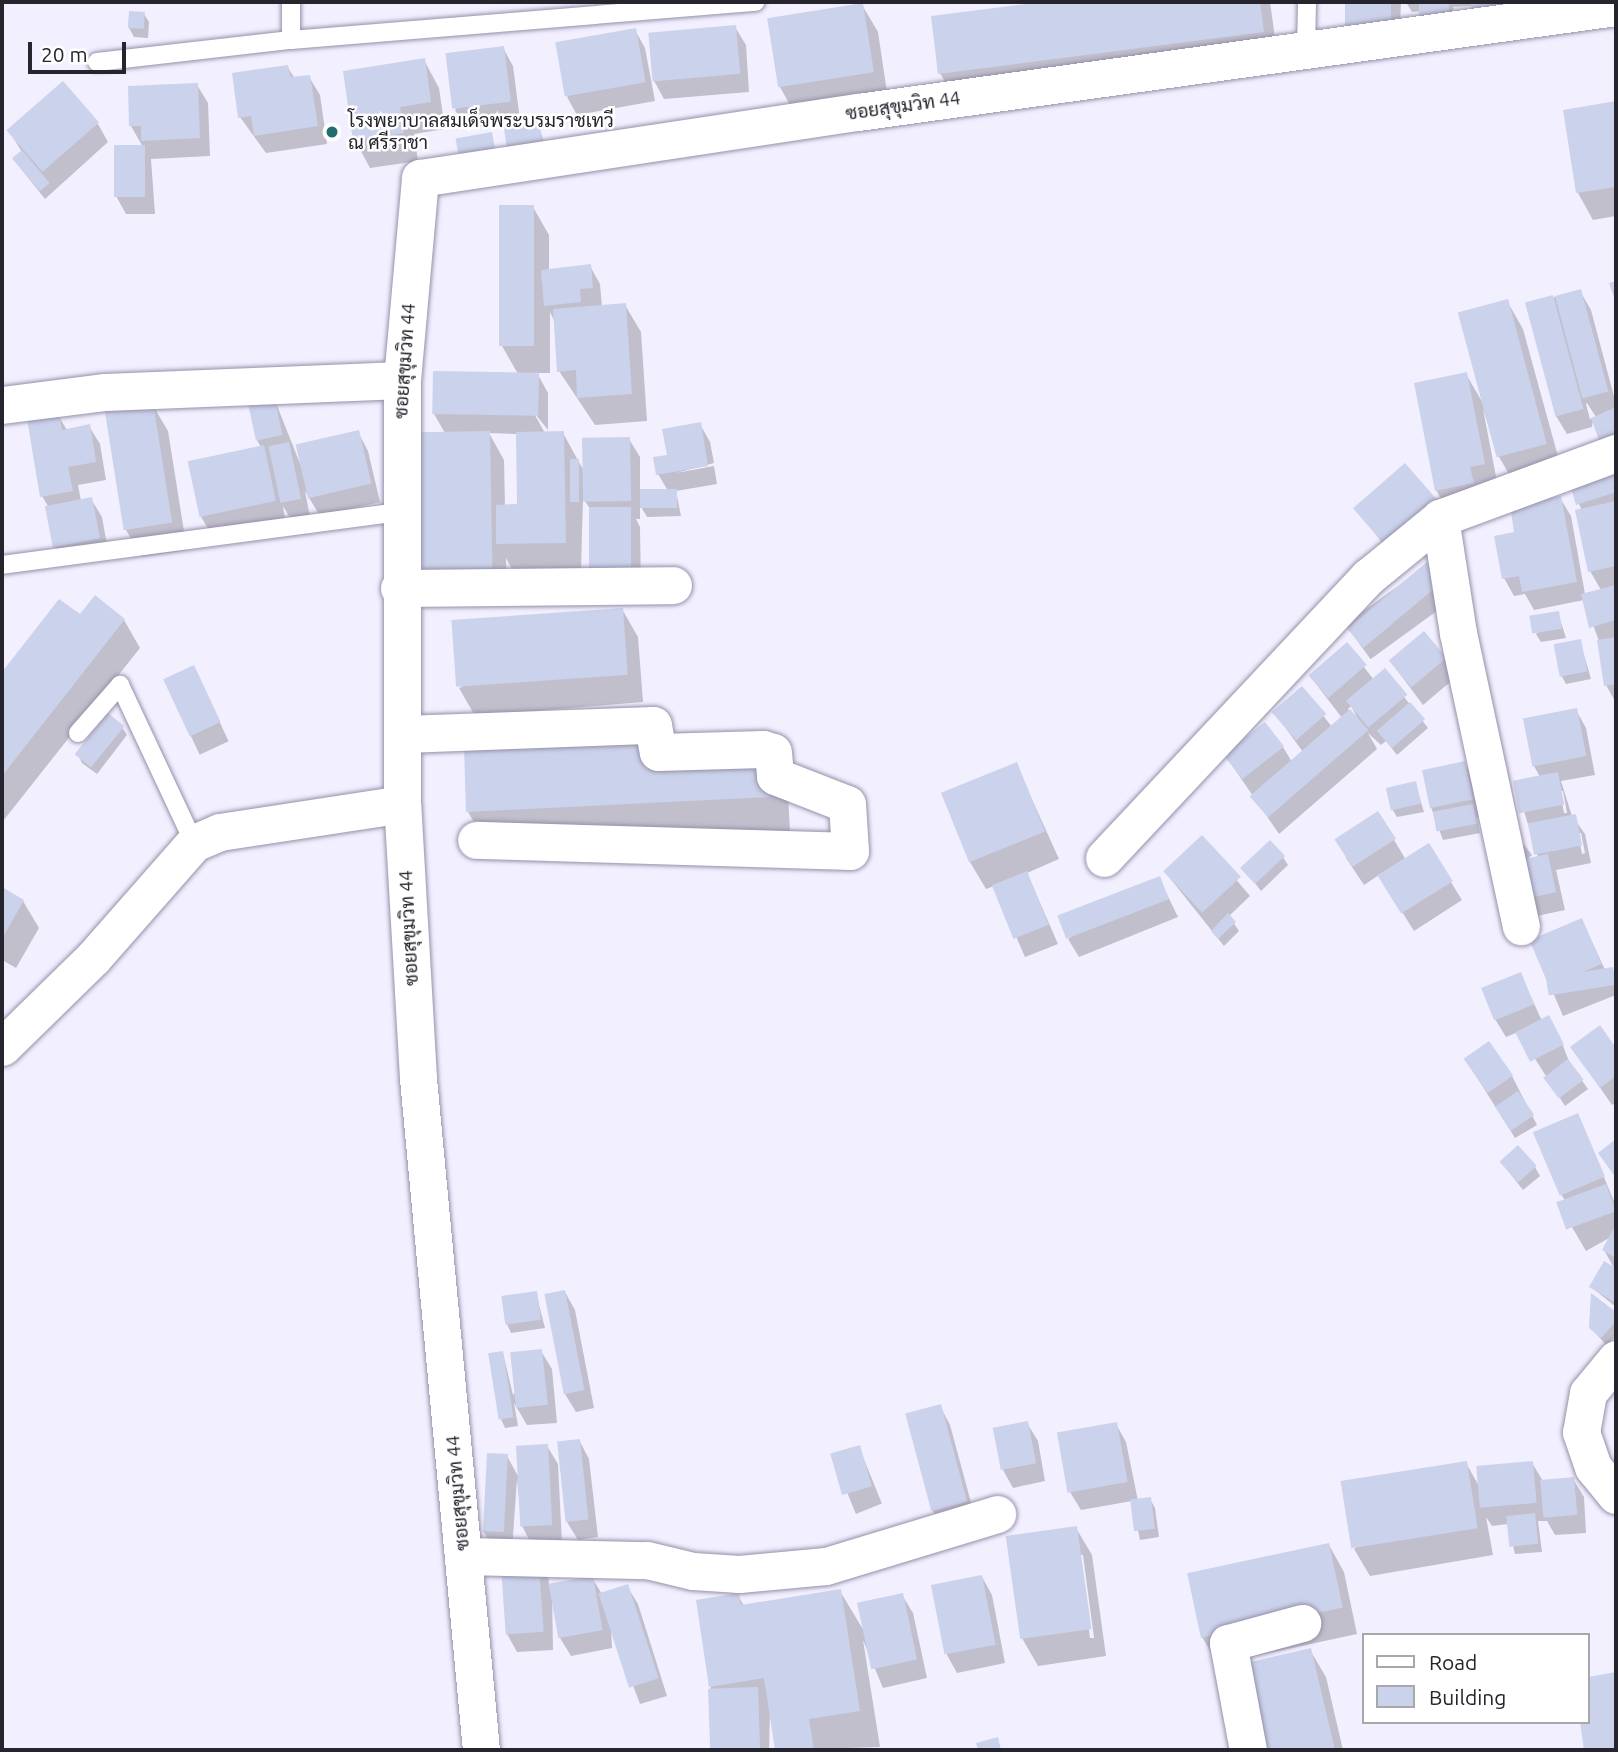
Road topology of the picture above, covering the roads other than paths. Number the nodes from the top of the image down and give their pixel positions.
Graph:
1 (291, 2) edge
2 (755, 2) edge
3 (1307, 2) edge
4 (1616, 7) edge
5 (291, 40) junction
6 (1306, 50) junction
7 (97, 62) dead end
8 (402, 380) junction
9 (2, 405) edge
10 (1616, 453) edge
11 (399, 512) junction
12 (1440, 518) junction
13 (2, 565) edge
14 (673, 585) dead end
15 (399, 588) junction
16 (78, 733) dead end
17 (404, 734) junction
18 (402, 804) junction
19 (476, 840) dead end
20 (194, 843) junction
21 (1104, 858) dead end
22 (1521, 926) dead end
23 (2, 1047) edge
24 (1616, 1359) edge
25 (1616, 1495) edge
26 (997, 1514) dead end
27 (464, 1556) junction
28 (1302, 1623) dead end
29 (481, 1750) edge
30 (1248, 1750) edge

1 - 5 lane
2 - 5 lane
3 - 6 lane
4 - 6 street, ซอยสุขุมวิท 44
5 - 7 lane
6 - 8 street, ซอยสุขุมวิท 44
8 - 9 street
8 - 11 street, ซอยสุขุมวิท 44
10 - 12 street
11 - 13 lane
11 - 15 street, ซอยสุขุมวิท 44
12 - 21 street
12 - 22 street
14 - 15 street
15 - 17 street, ซอยสุขุมวิท 44
16 - 20 lane
17 - 18 street, ซอยสุขุมวิท 44
17 - 19 street
18 - 20 street
18 - 27 street, ซอยสุขุมวิท 44
20 - 23 street
24 - 25 street
26 - 27 street
27 - 29 street, ซอยสุขุมวิท 44
28 - 30 street

